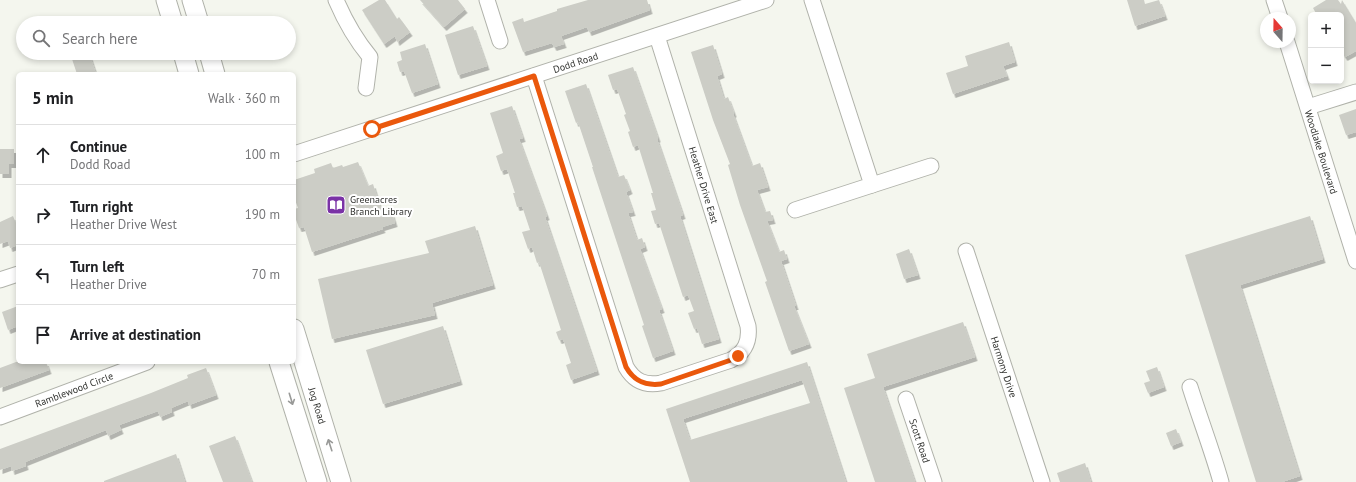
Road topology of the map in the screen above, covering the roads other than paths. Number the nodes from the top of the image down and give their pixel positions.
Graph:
1 (166, 0) edge
2 (192, 0) edge
3 (336, 0) edge
4 (487, 0) edge
5 (766, 0) edge
6 (812, 0) edge
7 (1274, 0) edge
8 (1278, 12) edge
9 (171, 16) edge
10 (197, 16) edge
11 (657, 36) junction
12 (500, 41) dead end
13 (1289, 48) edge
14 (184, 60) edge
15 (211, 60) edge
16 (188, 72) edge
17 (214, 72) edge
18 (534, 76) junction
19 (366, 88) dead end
20 (1356, 92) edge
21 (1308, 107) junction
22 (296, 153) edge
23 (931, 166) dead end
24 (872, 185) junction
25 (795, 210) dead end
26 (966, 251) dead end
27 (1356, 262) edge
28 (16, 275) edge
29 (0, 280) edge
30 (296, 336) edge
31 (142, 364) edge
32 (281, 364) edge
33 (1190, 387) dead end
34 (906, 399) dead end
35 (0, 417) edge
36 (317, 482) edge
37 (341, 482) edge
38 (934, 482) edge
39 (1042, 482) edge
40 (1221, 482) edge

1 - 9 main road
2 - 10 main road
3 - 19 street
4 - 12 street
5 - 11 street, Dodd Road
6 - 24 street
7 - 8 street
11 - 18 street, Dodd Road
11 - 18 street, Heather Drive East
13 - 21 street, Woodlake Boulevard
14 - 16 main road
15 - 17 main road
18 - 22 street, Dodd Road
20 - 21 street
21 - 27 street, Woodlake Boulevard
23 - 24 street
24 - 25 street
26 - 39 street, Harmony Drive
28 - 29 street
37 -> 30 main road, Jog Road
31 - 35 street, Ramblewood Circle
32 -> 36 main road
33 - 40 street
34 - 38 street, Scott Road

